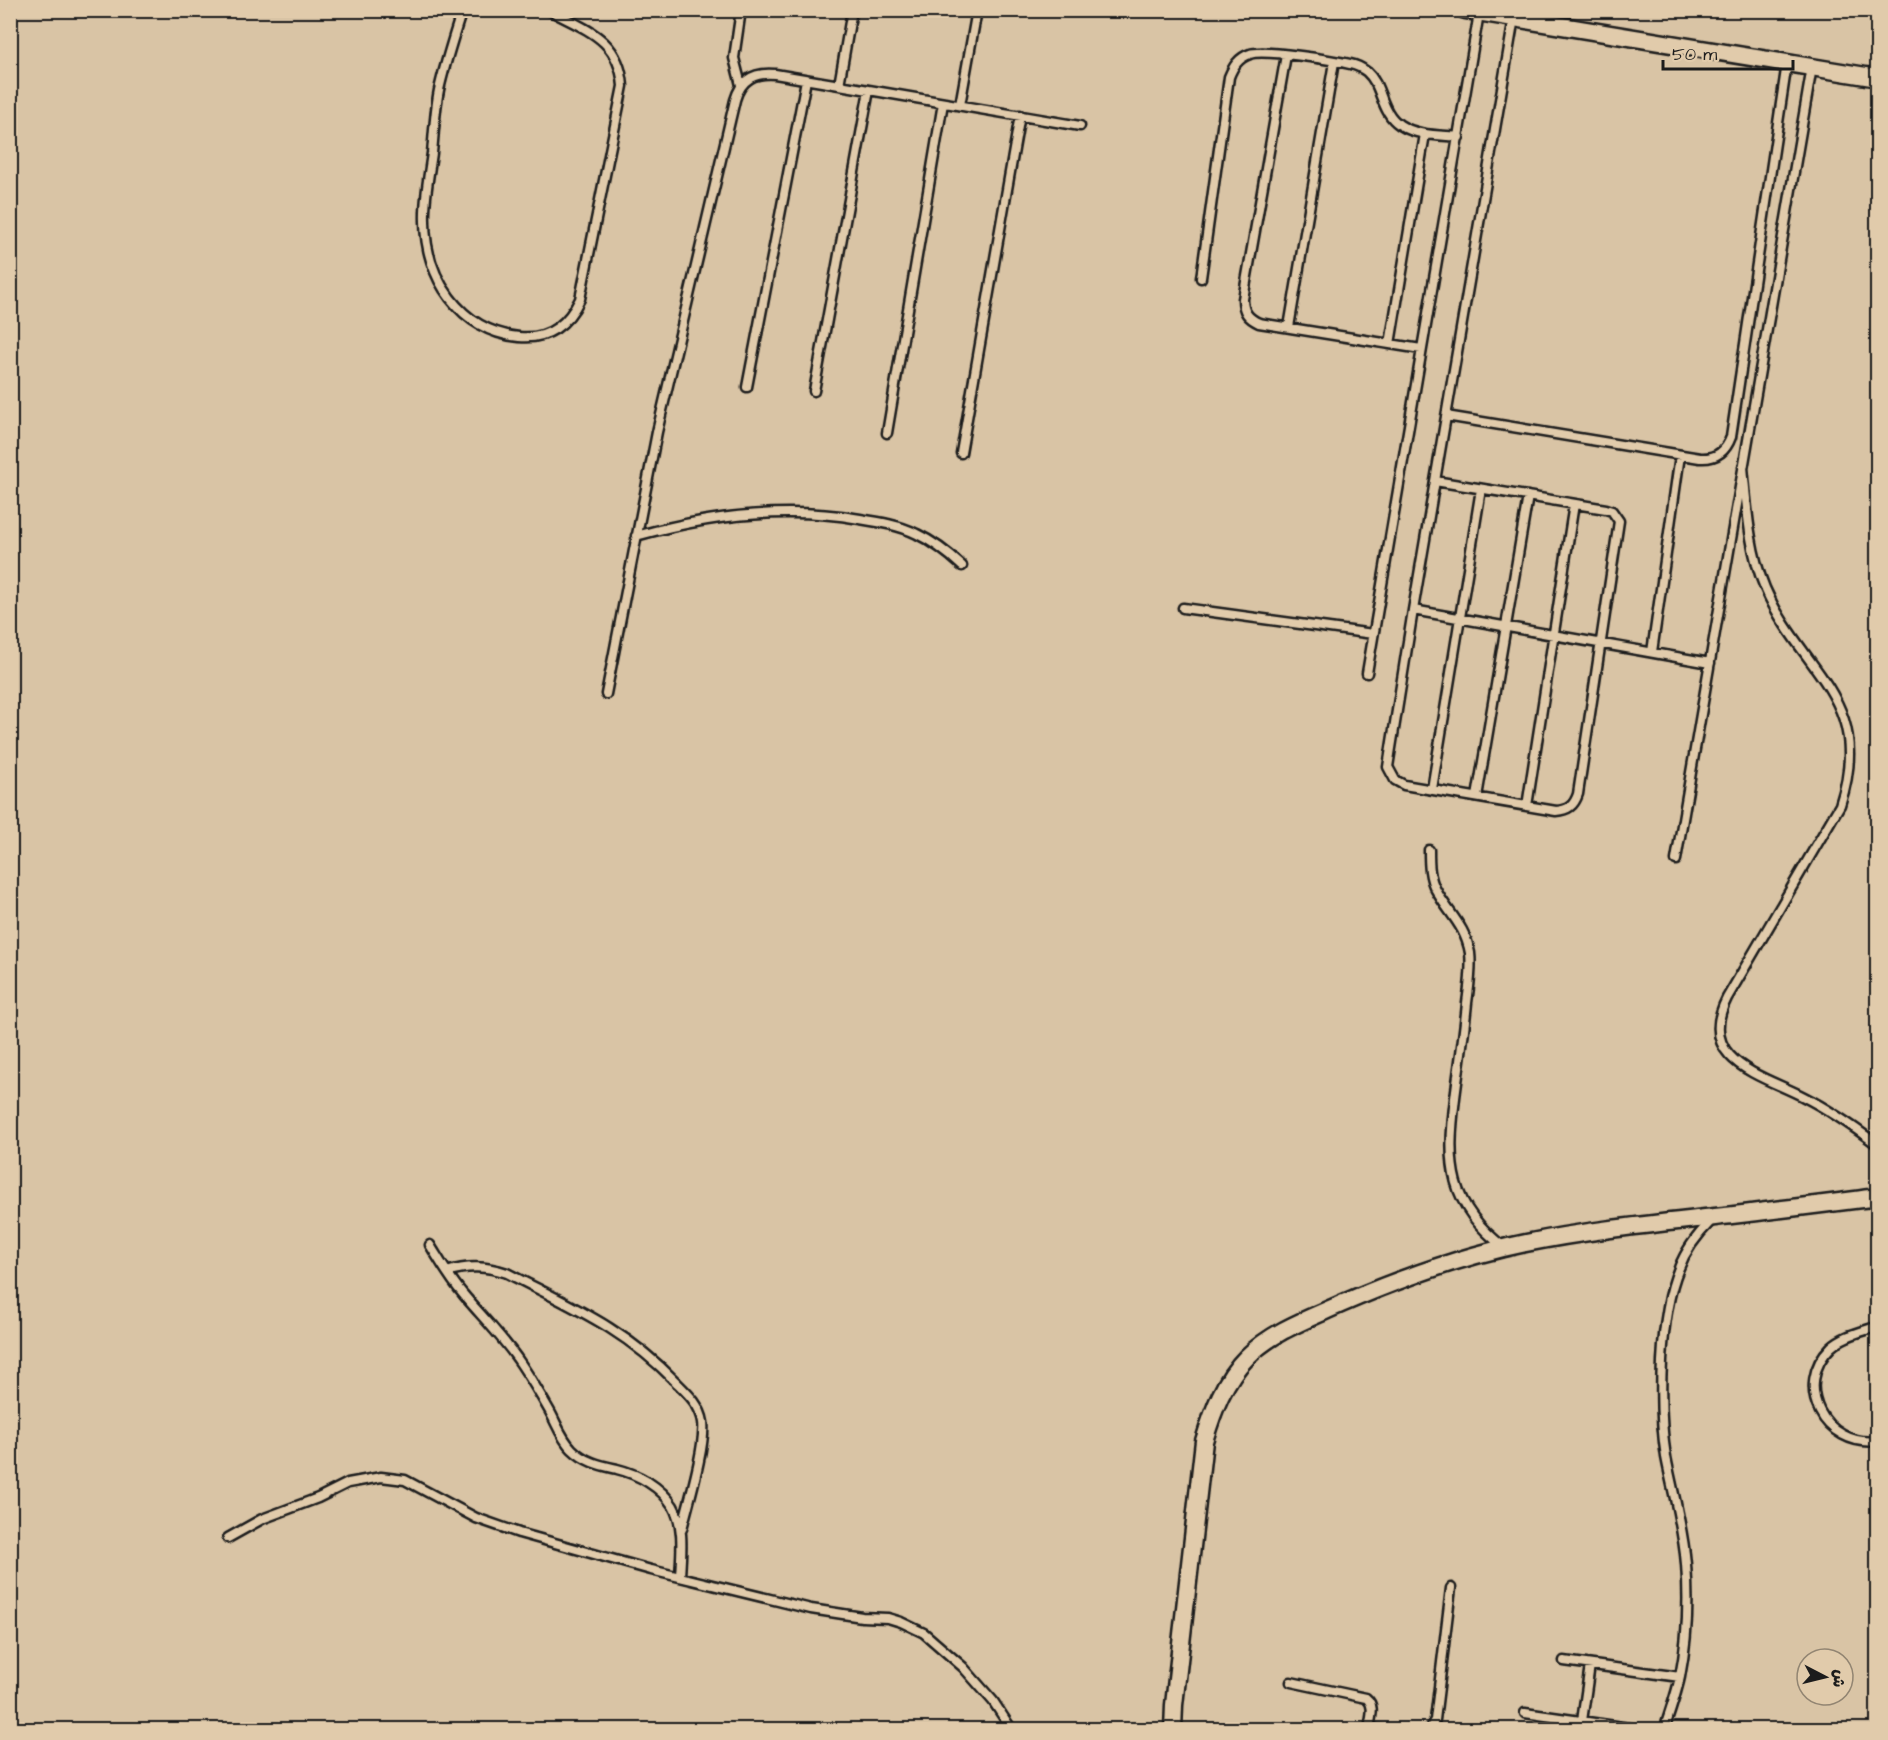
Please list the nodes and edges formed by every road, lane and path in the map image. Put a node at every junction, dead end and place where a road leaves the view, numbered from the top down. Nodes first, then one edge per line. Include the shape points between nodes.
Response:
1 (462, 10) edge
2 (549, 10) edge
3 (741, 10) edge
4 (852, 10) edge
5 (977, 10) edge
6 (1472, 12) edge
7 (1514, 18) junction
8 (1286, 55) junction
9 (1334, 62) junction
10 (1786, 63) junction
11 (1812, 67) junction
12 (1878, 78) edge
13 (806, 80) junction
14 (839, 85) junction
15 (741, 86) junction
16 (869, 90) junction
17 (943, 103) junction
18 (960, 105) junction
19 (1020, 116) junction
20 (1080, 126) dead end
21 (1425, 134) junction
22 (1459, 137) junction
23 (1201, 278) dead end
24 (1289, 327) junction
25 (1390, 344) junction
26 (1421, 349) junction
27 (747, 387) dead end
28 (814, 391) dead end
29 (1446, 416) junction
30 (887, 433) dead end
31 (961, 453) dead end
32 (1680, 454) junction
33 (1743, 467) junction
34 (1435, 481) junction
35 (1481, 489) junction
36 (1527, 496) junction
37 (1574, 504) junction
38 (636, 536) junction
39 (962, 566) dead end
40 (1183, 608) dead end
41 (1413, 610) junction
42 (1460, 619) junction
43 (1506, 627) junction
44 (1373, 634) junction
45 (1553, 635) junction
46 (1602, 644) junction
47 (1652, 652) junction
48 (1710, 663) junction
49 (1367, 673) dead end
50 (606, 694) dead end
51 (1432, 789) junction
52 (1477, 797) junction
53 (1527, 806) junction
54 (1429, 850) dead end
55 (1676, 860) dead end
56 (1878, 1145) edge
57 (1878, 1197) edge
58 (1715, 1217) junction
59 (429, 1245) dead end
60 (1505, 1248) junction
61 (447, 1272) junction
62 (1878, 1326) edge
63 (1878, 1441) edge
64 (681, 1534) junction
65 (228, 1538) dead end
66 (680, 1577) junction
67 (1451, 1588) dead end
68 (1564, 1661) dead end
69 (1590, 1665) junction
70 (1680, 1677) junction
71 (1291, 1682) dead end
72 (1525, 1713) dead end
73 (1582, 1721) junction
74 (1369, 1729) edge
75 (1012, 1730) edge
76 (1173, 1730) edge
77 (1384, 1730) edge
78 (1429, 1730) edge
79 (1643, 1730) edge
80 (1664, 1730) edge

1 - 2 lane via 439,91 424,220 429,256 447,294 462,312 495,332 518,337 548,334 558,328 568,320 580,299 623,86 619,62 608,44
3 - 15 lane via 734,58
4 - 14 lane
5 - 18 lane
6 - 7 street
6 - 22 lane
7 - 10 street
7 - 29 lane
8 - 9 lane
8 - 23 lane via 1252,53 1237,62 1229,77
8 - 24 lane via 1243,299 1246,314 1252,320
9 - 21 lane via 1366,71 1377,85 1390,116 1400,125
9 - 24 lane
10 - 11 street
10 - 32 lane via 1731,437 1725,449 1714,457
11 - 12 street
11 - 33 lane
13 - 14 lane
13 - 15 lane via 760,74
13 - 27 lane
14 - 16 lane
15 - 38 lane via 657,432
16 - 17 lane
16 - 28 lane
17 - 18 lane
17 - 30 lane
18 - 19 lane
19 - 20 lane
19 - 31 lane
21 - 22 lane
21 - 25 lane
22 - 26 lane
24 - 25 lane
25 - 26 lane
26 - 44 lane
29 - 32 lane
29 - 34 lane
32 - 47 lane
33 - 48 lane
33 - 56 lane via 1751,542 1765,588 1788,629 1834,694 1845,723 1849,762 1845,788 1832,821 1722,1007 1720,1037 1739,1066 1806,1098
34 - 35 lane
34 - 41 lane
35 - 36 lane
35 - 42 lane
36 - 37 lane
36 - 43 lane
37 - 45 lane
37 - 46 lane via 1606,508 1619,521
38 - 39 lane via 705,519 763,513 845,516 898,527 933,542
38 - 50 lane
40 - 44 lane
41 - 42 lane
41 - 51 lane via 1388,767 1399,783
42 - 43 lane
42 - 51 lane
43 - 45 lane
43 - 52 lane
44 - 49 lane
45 - 46 lane
45 - 53 lane
46 - 47 lane
46 - 53 lane via 1576,801 1564,810
47 - 48 lane
48 - 55 lane
51 - 52 lane
52 - 53 lane
54 - 60 lane via 1435,888 1460,925 1470,955 1451,1133 1454,1178 1479,1225
57 - 58 street
58 - 60 street via 1570,1234
58 - 70 lane via 1694,1240 1674,1282 1662,1373 1662,1426 1686,1565
59 - 61 lane
60 - 76 street via 1380,1286 1283,1330 1257,1347 1236,1368 1219,1398 1204,1441
61 - 64 lane via 520,1362 571,1448 592,1463 630,1473 653,1486 672,1505
61 - 64 lane via 468,1267 507,1273 596,1318 635,1344 689,1395 700,1411 703,1431
62 - 63 lane via 1833,1346 1819,1364 1814,1387 1819,1410 1831,1427 1848,1438
64 - 66 lane
65 - 66 lane via 262,1519 348,1483 393,1478 405,1480 497,1526
66 - 75 lane via 811,1609 888,1618 913,1627 980,1684
67 - 78 lane via 1435,1720
68 - 69 lane
69 - 70 lane
69 - 73 lane
70 - 80 lane
71 - 74 lane via 1370,1700
72 - 73 lane
73 - 79 lane
74 - 77 lane

